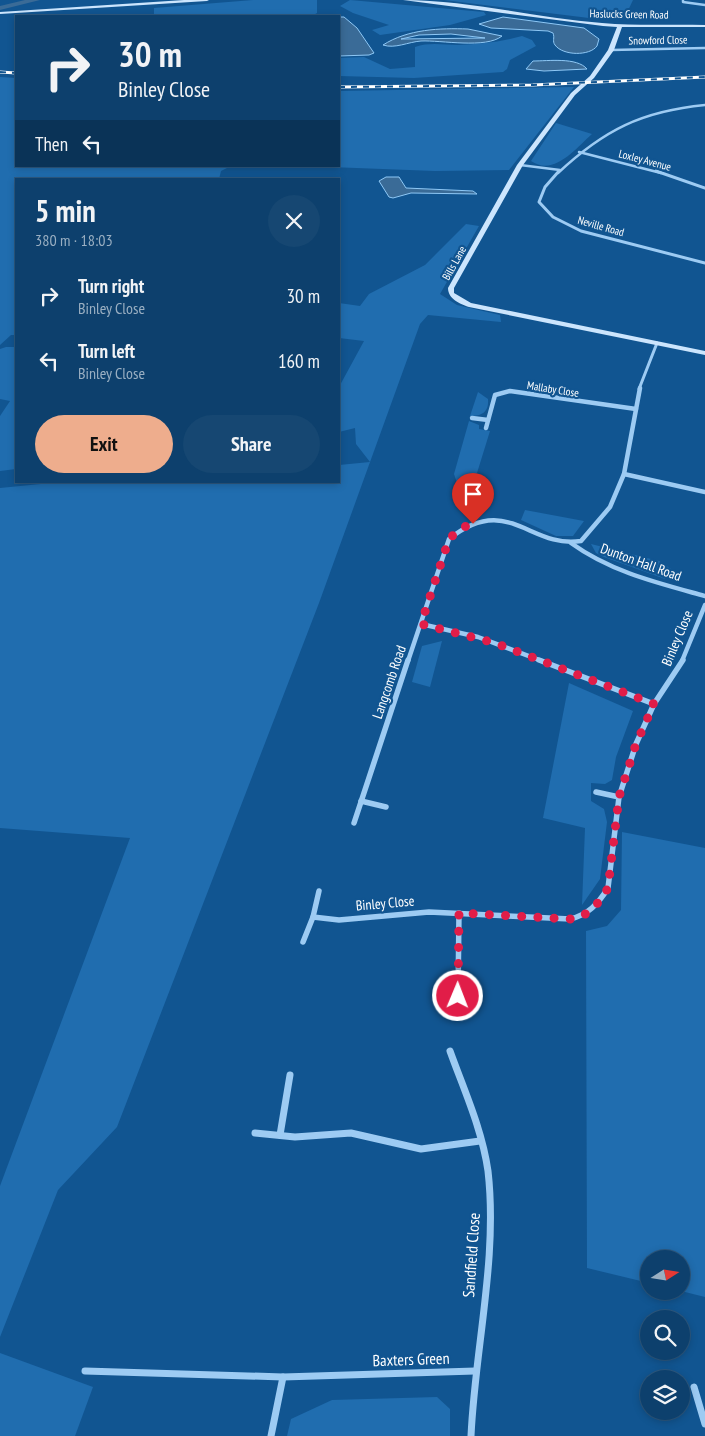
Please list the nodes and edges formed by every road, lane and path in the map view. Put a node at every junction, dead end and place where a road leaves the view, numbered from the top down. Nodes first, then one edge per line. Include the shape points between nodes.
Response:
1 (208, 0) edge
2 (405, 0) edge
3 (683, 0) edge
4 (705, 5) edge
5 (0, 13) edge
6 (620, 25) junction
7 (705, 26) edge
8 (705, 48) edge
9 (611, 50) junction
10 (705, 105) edge
11 (579, 152) junction
12 (520, 164) junction
13 (560, 170) junction
14 (705, 188) edge
15 (705, 263) edge
16 (657, 343) junction
17 (705, 353) edge
18 (636, 409) junction
19 (472, 418) dead end
20 (488, 420) junction
21 (486, 428) dead end
22 (624, 474) junction
23 (705, 492) edge
24 (571, 544) junction
25 (705, 596) edge
26 (705, 605) edge
27 (421, 624) junction
28 (654, 704) junction
29 (596, 792) dead end
30 (619, 797) junction
31 (361, 801) junction
32 (386, 806) dead end
33 (354, 823) dead end
34 (319, 891) dead end
35 (459, 913) junction
36 (313, 917) junction
37 (303, 942) dead end
38 (458, 996) dead end
39 (450, 1051) dead end
40 (290, 1075) dead end
41 (255, 1133) dead end
42 (280, 1135) junction
43 (480, 1141) junction
44 (85, 1371) dead end
45 (475, 1371) junction
46 (283, 1377) junction
47 (694, 1387) dead end
48 (705, 1424) edge
49 (271, 1436) edge
50 (470, 1436) edge

1 - 5 street
2 - 6 street, Haslucks Green Road
3 - 4 street
6 - 7 street, Haslucks Green Road
6 - 9 street, Bills Lane
8 - 9 street, Snowford Close
9 - 12 street, Bills Lane
10 - 11 street, Neville Road via 666,109 623,123
11 - 13 street, Neville Road
11 - 14 street, Loxley Avenue via 659,172
12 - 13 street
12 - 16 street, Bills Lane via 452,288 452,296 469,305
13 - 15 street, Neville Road via 541,191 539,202 559,221 580,231
16 - 17 street, Bills Lane
16 - 18 street via 639,390
18 - 20 street, Mallaby Close via 510,391 495,395
18 - 22 street
19 - 20 street
20 - 21 street, Mallaby Close
22 - 23 street
22 - 24 street via 610,507 582,541
24 - 25 street, Dunton Hall Road via 602,562
24 - 27 street, Langcomb Road via 562,544 507,522 489,521 461,528 449,539
26 - 28 street, Binley Close via 680,667
27 - 28 street via 495,643
27 - 31 street, Langcomb Road
28 - 30 street, Binley Close via 636,744
29 - 30 street
30 - 35 street, Binley Close via 608,888 600,901 583,916 570,919
31 - 32 street
31 - 33 street, Langcomb Road
34 - 36 street
35 - 36 street, Binley Close via 429,912 339,920
35 - 38 street
36 - 37 street
39 - 43 street, Sandfield Close
40 - 42 street
41 - 42 street
42 - 43 street via 351,1133 421,1149
43 - 45 street, Sandfield Close via 489,1185 488,1234
44 - 46 street, Baxters Green
45 - 46 street, Baxters Green
45 - 50 street
46 - 49 street
47 - 48 street

